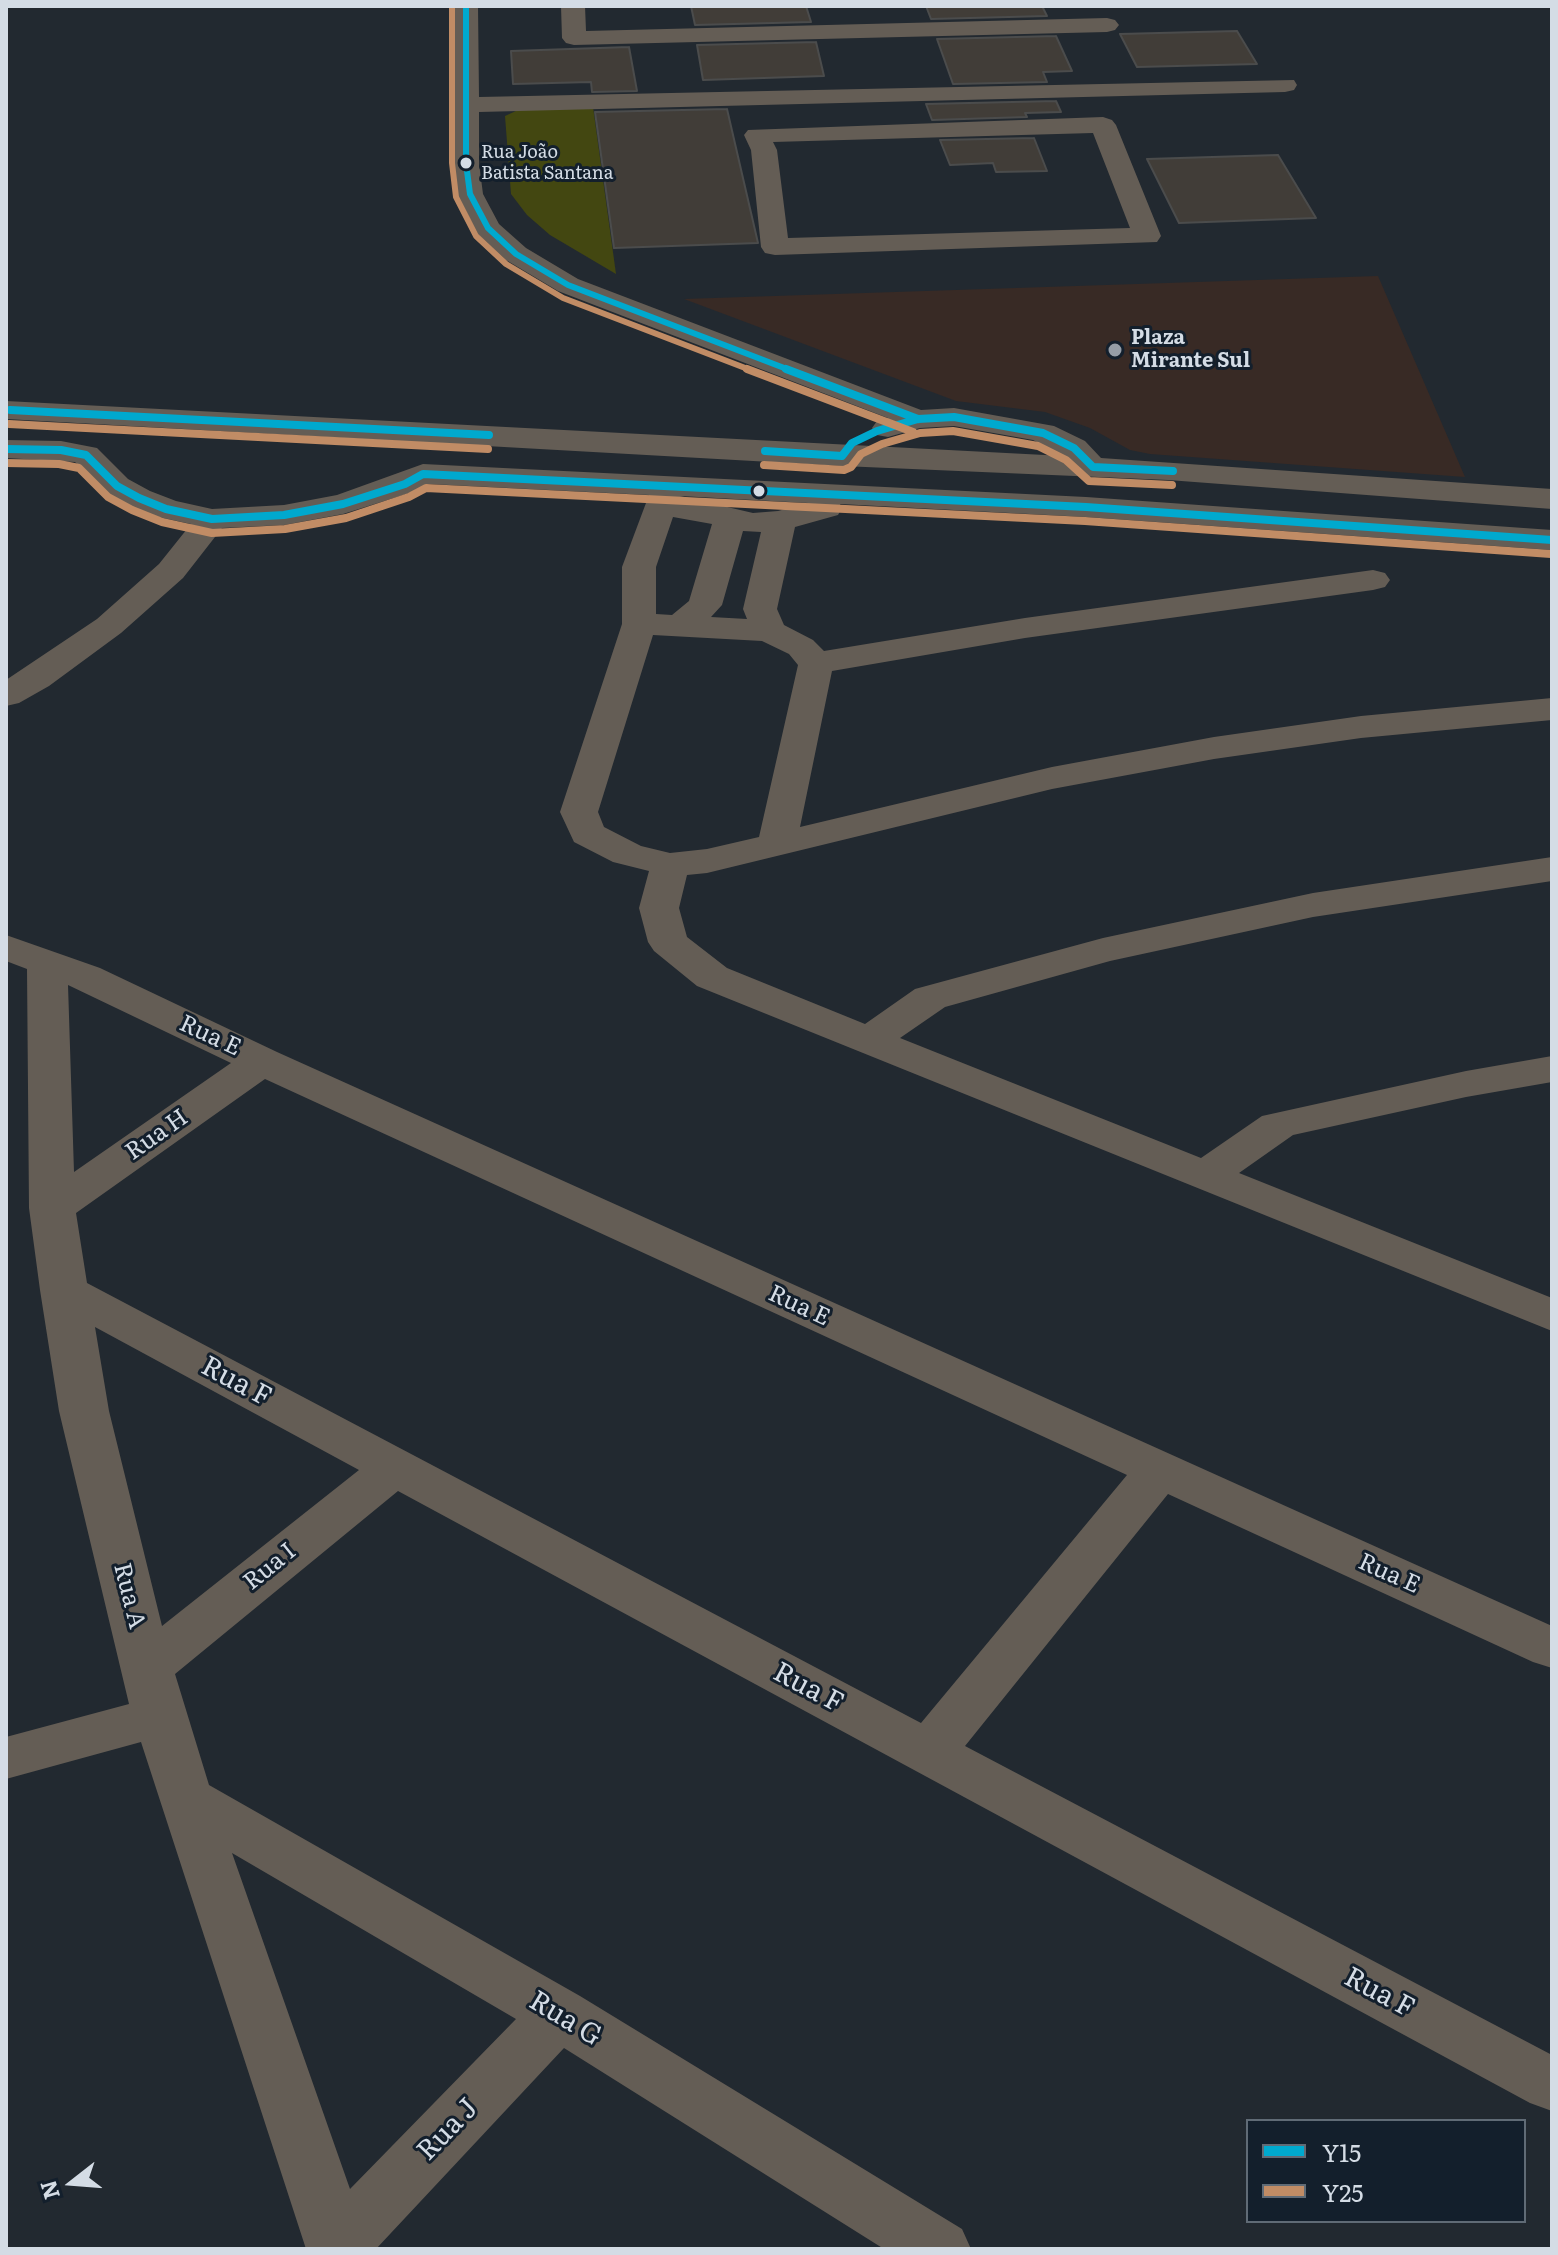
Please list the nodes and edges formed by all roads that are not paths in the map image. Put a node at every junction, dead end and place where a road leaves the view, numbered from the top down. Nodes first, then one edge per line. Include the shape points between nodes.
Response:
1 (466, 6) edge
2 (573, 6) edge
3 (607, 6) edge
4 (1102, 16) edge
5 (613, 37) junction
6 (1126, 63) dead end
7 (1285, 85) dead end
8 (883, 94) junction
9 (466, 105) junction
10 (888, 132) junction
11 (6, 410) edge
12 (918, 419) junction
13 (440, 432) junction
14 (622, 443) junction
15 (6, 449) edge
16 (842, 456) junction
17 (1093, 467) junction
18 (423, 474) junction
19 (607, 483) junction
20 (663, 495) junction
21 (853, 496) junction
22 (1552, 499) edge
23 (1086, 507) junction
24 (212, 519) junction
25 (730, 520) junction
26 (780, 521) junction
27 (1552, 540) edge
28 (1373, 580) dead end
29 (639, 624) junction
30 (680, 626) junction
31 (769, 631) junction
32 (816, 663) junction
33 (6, 695) edge
34 (1552, 709) edge
35 (777, 844) junction
36 (670, 865) junction
37 (1552, 869) edge
38 (27, 954) edge
39 (869, 1040) junction
40 (262, 1061) junction
41 (1552, 1069) edge
42 (1205, 1176) junction
43 (52, 1208) junction
44 (63, 1290) junction
45 (1552, 1316) edge
46 (395, 1467) junction
47 (1159, 1470) junction
48 (1552, 1648) edge
49 (153, 1692) junction
50 (929, 1752) junction
51 (6, 1758) edge
52 (185, 1798) junction
53 (559, 2014) junction
54 (1552, 2085) edge
55 (338, 2248) edge
56 (939, 2249) edge

1 - 9 street
2 - 5 street via 574,38
3 - 5 street
4 - 5 street
4 - 6 street
7 - 8 street
8 - 9 street
8 - 10 street
9 - 12 street via 470,194 488,228 516,254 568,285
10 - 10 street via 757,135 764,150 775,247 1147,236 1103,125
11 - 13 street
12 - 16 street via 852,443
12 - 17 street via 954,417 1043,433 1074,448
13 - 14 street
13 - 18 street via 448,447
14 - 16 street
14 - 19 street via 591,459 591,467
15 - 24 street via 86,455 117,486 139,498
16 - 17 street
17 - 22 street
17 - 23 street via 1096,489
18 - 19 street
18 - 24 street via 343,504 284,515
19 - 20 street
20 - 21 street
20 - 25 street
20 - 29 street via 639,567
21 - 23 street
21 - 26 street
23 - 27 street
24 - 33 street via 171,571 109,626
25 - 26 street
25 - 30 street via 705,605
26 - 31 street via 760,609
28 - 32 street
29 - 30 street
29 - 36 street via 579,812 588,834 627,854
30 - 31 street
31 - 32 street via 801,647
32 - 35 street
34 - 35 street via 1361,727 1214,748 1052,778
35 - 36 street
36 - 39 street via 659,908 668,942 712,977
37 - 39 street via 1313,905 1103,950 930,998
38 - 40 street, Rua E
38 - 43 street, Rua A
39 - 42 street
40 - 43 street, Rua H
40 - 47 street, Rua E
41 - 42 street via 1278,1125
42 - 45 street
43 - 44 street, Rua A
44 - 46 street, Rua F
44 - 49 street, Rua A via 84,1411
46 - 49 street, Rua I
46 - 50 street, Rua F
47 - 48 street, Rua E
47 - 50 street
49 - 51 street
49 - 52 street, Rua A
50 - 54 street, Rua F
52 - 53 street, Rua G
52 - 55 street, Rua A
53 - 55 street, Rua J
53 - 56 street, Rua G

